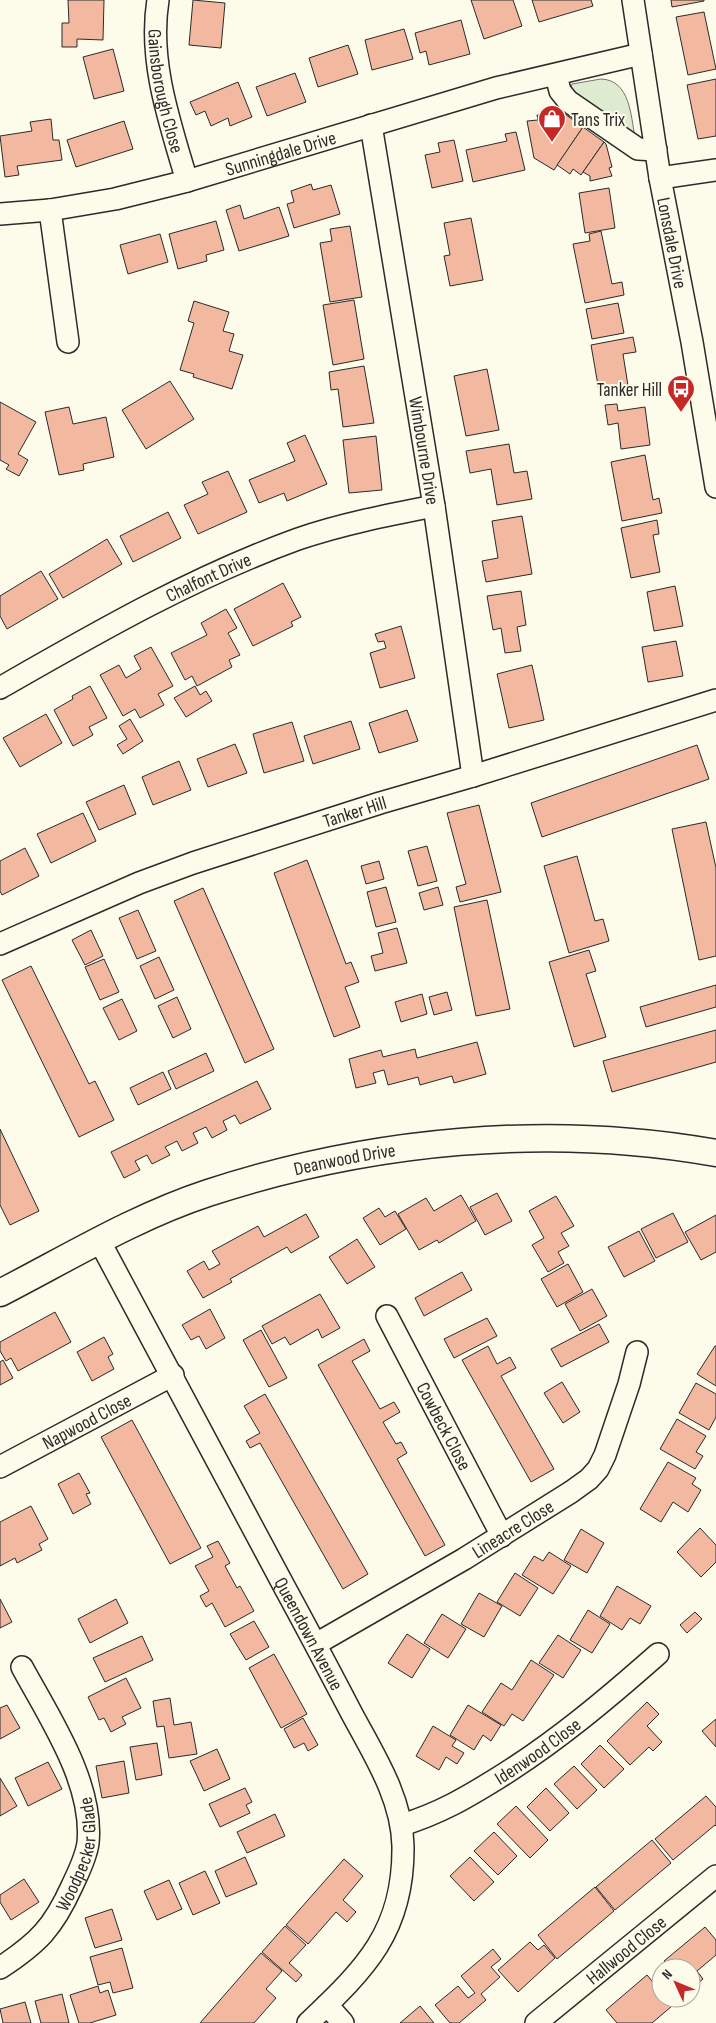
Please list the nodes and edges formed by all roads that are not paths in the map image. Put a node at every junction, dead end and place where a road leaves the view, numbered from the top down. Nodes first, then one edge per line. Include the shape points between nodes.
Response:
1 (158, 0) edge
2 (633, 0) edge
3 (641, 54) junction
4 (556, 75) junction
5 (371, 126) junction
6 (656, 150) junction
7 (716, 170) edge
8 (660, 178) junction
9 (187, 180) junction
10 (50, 210) junction
11 (0, 214) edge
12 (68, 342) dead end
13 (716, 486) edge
14 (434, 506) junction
15 (0, 688) edge
16 (716, 700) edge
17 (474, 776) junction
18 (0, 944) edge
19 (716, 1153) edge
20 (100, 1242) junction
21 (0, 1293) edge
22 (387, 1316) dead end
23 (637, 1352) dead end
24 (173, 1375) junction
25 (0, 1467) edge
26 (502, 1536) junction
27 (316, 1644) junction
28 (658, 1654) dead end
29 (22, 1667) dead end
30 (402, 1825) junction
31 (716, 1876) edge
32 (0, 1968) edge
33 (326, 2005) junction
34 (308, 2023) edge
35 (343, 2023) edge
36 (536, 2023) edge

1 - 9 street, Gainsborough Close via 156,49 168,112
2 - 3 street, Lonsdale Drive
3 - 4 street, Sunningdale Drive
3 - 6 street, Lonsdale Drive
4 - 5 street, Sunningdale Drive via 496,88
4 - 6 street via 560,91 568,101 638,149
5 - 9 street, Sunningdale Drive
5 - 14 street, Wimbourne Drive
6 - 8 street, Lonsdale Drive
7 - 8 street
8 - 13 street, Lonsdale Drive
9 - 10 street, Sunningdale Drive via 106,201
10 - 11 street, Sunningdale Drive
10 - 12 street
14 - 15 street, Chalfont Drive via 362,521 300,539 222,570 121,620
14 - 17 street, Wimbourne Drive
16 - 17 street, Tanker Hill
17 - 18 street, Tanker Hill via 193,863
19 - 20 street, Deanwood Drive via 643,1143 546,1139 397,1148 302,1167 208,1194
20 - 21 street, Deanwood Drive
20 - 24 street, Queendown Avenue
22 - 26 street, Cowbeck Close
23 - 26 street, Lineacre Close via 618,1420 598,1469 571,1492
24 - 25 street, Napwood Close
24 - 27 street, Queendown Avenue
26 - 27 street, Lineacre Close
27 - 30 street, Queendown Avenue via 383,1773
28 - 30 street, Idenwood Close via 554,1741 458,1802
29 - 32 street, Woodpecker Glade via 79,1779 87,1818 88,1844 82,1864 55,1918 41,1938
30 - 33 street, Queendown Avenue via 400,1897 390,1925 369,1961
31 - 36 street, Hallwood Close
33 - 34 street, Queendown Avenue
33 - 35 street

